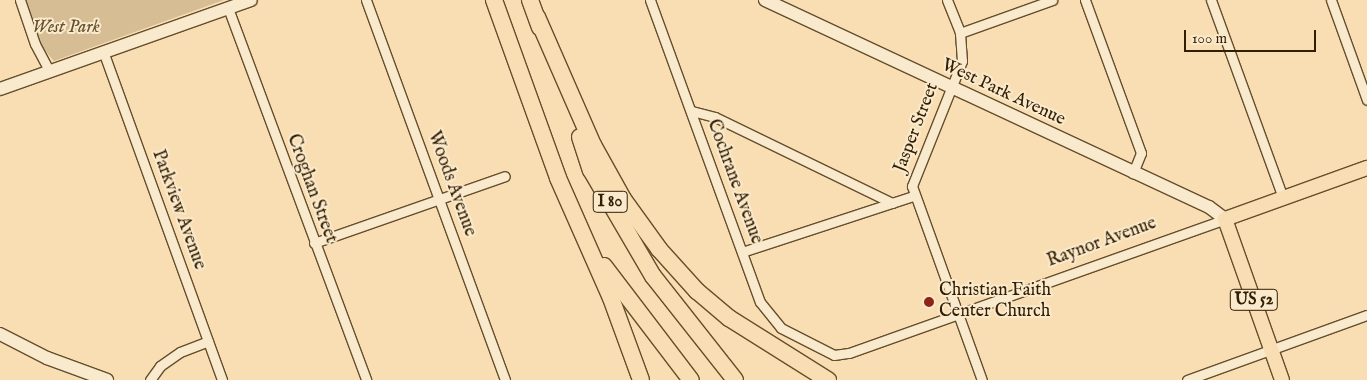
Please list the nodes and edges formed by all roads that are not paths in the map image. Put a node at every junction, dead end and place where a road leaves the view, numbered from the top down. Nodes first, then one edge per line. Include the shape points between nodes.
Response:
1 (20, 0) edge
2 (251, 0) edge
3 (366, 0) edge
4 (494, 0) edge
5 (530, 0) edge
6 (650, 0) edge
7 (765, 0) edge
8 (947, 0) edge
9 (1052, 0) edge
10 (1085, 0) edge
11 (1211, 0) edge
12 (1331, 0) edge
13 (228, 8) junction
14 (537, 17) junction
15 (960, 33) junction
16 (103, 52) junction
17 (49, 70) junction
18 (950, 87) junction
19 (0, 89) edge
20 (1367, 100) edge
21 (692, 111) junction
22 (1367, 168) edge
23 (1133, 173) junction
24 (506, 176) dead end
25 (913, 196) junction
26 (1283, 198) junction
27 (439, 199) junction
28 (892, 203) junction
29 (1225, 219) junction
30 (314, 243) junction
31 (588, 244) junction
32 (742, 252) junction
33 (958, 314) junction
34 (1367, 315) edge
35 (0, 334) edge
36 (208, 342) junction
37 (820, 350) joint
38 (1272, 350) junction
39 (107, 380) edge
40 (150, 380) edge
41 (222, 380) edge
42 (366, 380) edge
43 (505, 380) edge
44 (641, 380) edge
45 (691, 380) edge
46 (735, 380) edge
47 (828, 380) edge
48 (982, 380) edge
49 (1187, 380) edge
50 (1282, 380) edge

1 - 17 street via 35,44
2 - 13 street
3 - 27 street, Woods Avenue
4 - 31 highway, I 80 via 558,178
5 - 14 highway, I 80
6 - 21 street, Cochrane Avenue
7 - 18 street, West Park Avenue
8 - 15 street, Jasper Street
9 - 15 street
10 - 23 street via 1142,153
11 - 26 street
12 - 20 street
13 - 16 street
13 - 30 street, Croghan Street
14 - 46 highway, I 80 via 592,170 653,276
14 - 47 highway via 593,146 623,199 659,249 697,291 729,318
15 - 18 street, Jasper Street via 962,61
16 - 17 street
16 - 36 street, Parkview Avenue
17 - 19 street
18 - 23 street, West Park Avenue
18 - 25 street, Jasper Street via 912,186
21 - 28 street via 714,117
21 - 32 street, Cochrane Avenue
22 - 26 main road, Raynor Avenue
23 - 29 street, West Park Avenue via 1208,207
24 - 27 street
25 - 28 street
25 - 33 street, Jasper Street
26 - 29 main road, Raynor Avenue
27 - 30 street
27 - 43 street, Woods Avenue
28 - 32 street
29 - 33 street, Raynor Avenue
29 - 38 main road, US 52
30 - 42 street, Croghan Street
31 - 44 highway
31 - 45 highway, I 80
32 - 37 street, Cochrane Avenue via 768,315 781,328
33 - 37 street, Raynor Avenue via 848,353 834,356
33 - 48 street, Jasper Street
34 - 38 street
35 - 39 street via 47,358
36 - 40 street via 180,352 160,366
36 - 41 street, Parkview Avenue
38 - 49 street
38 - 50 main road, US 52

